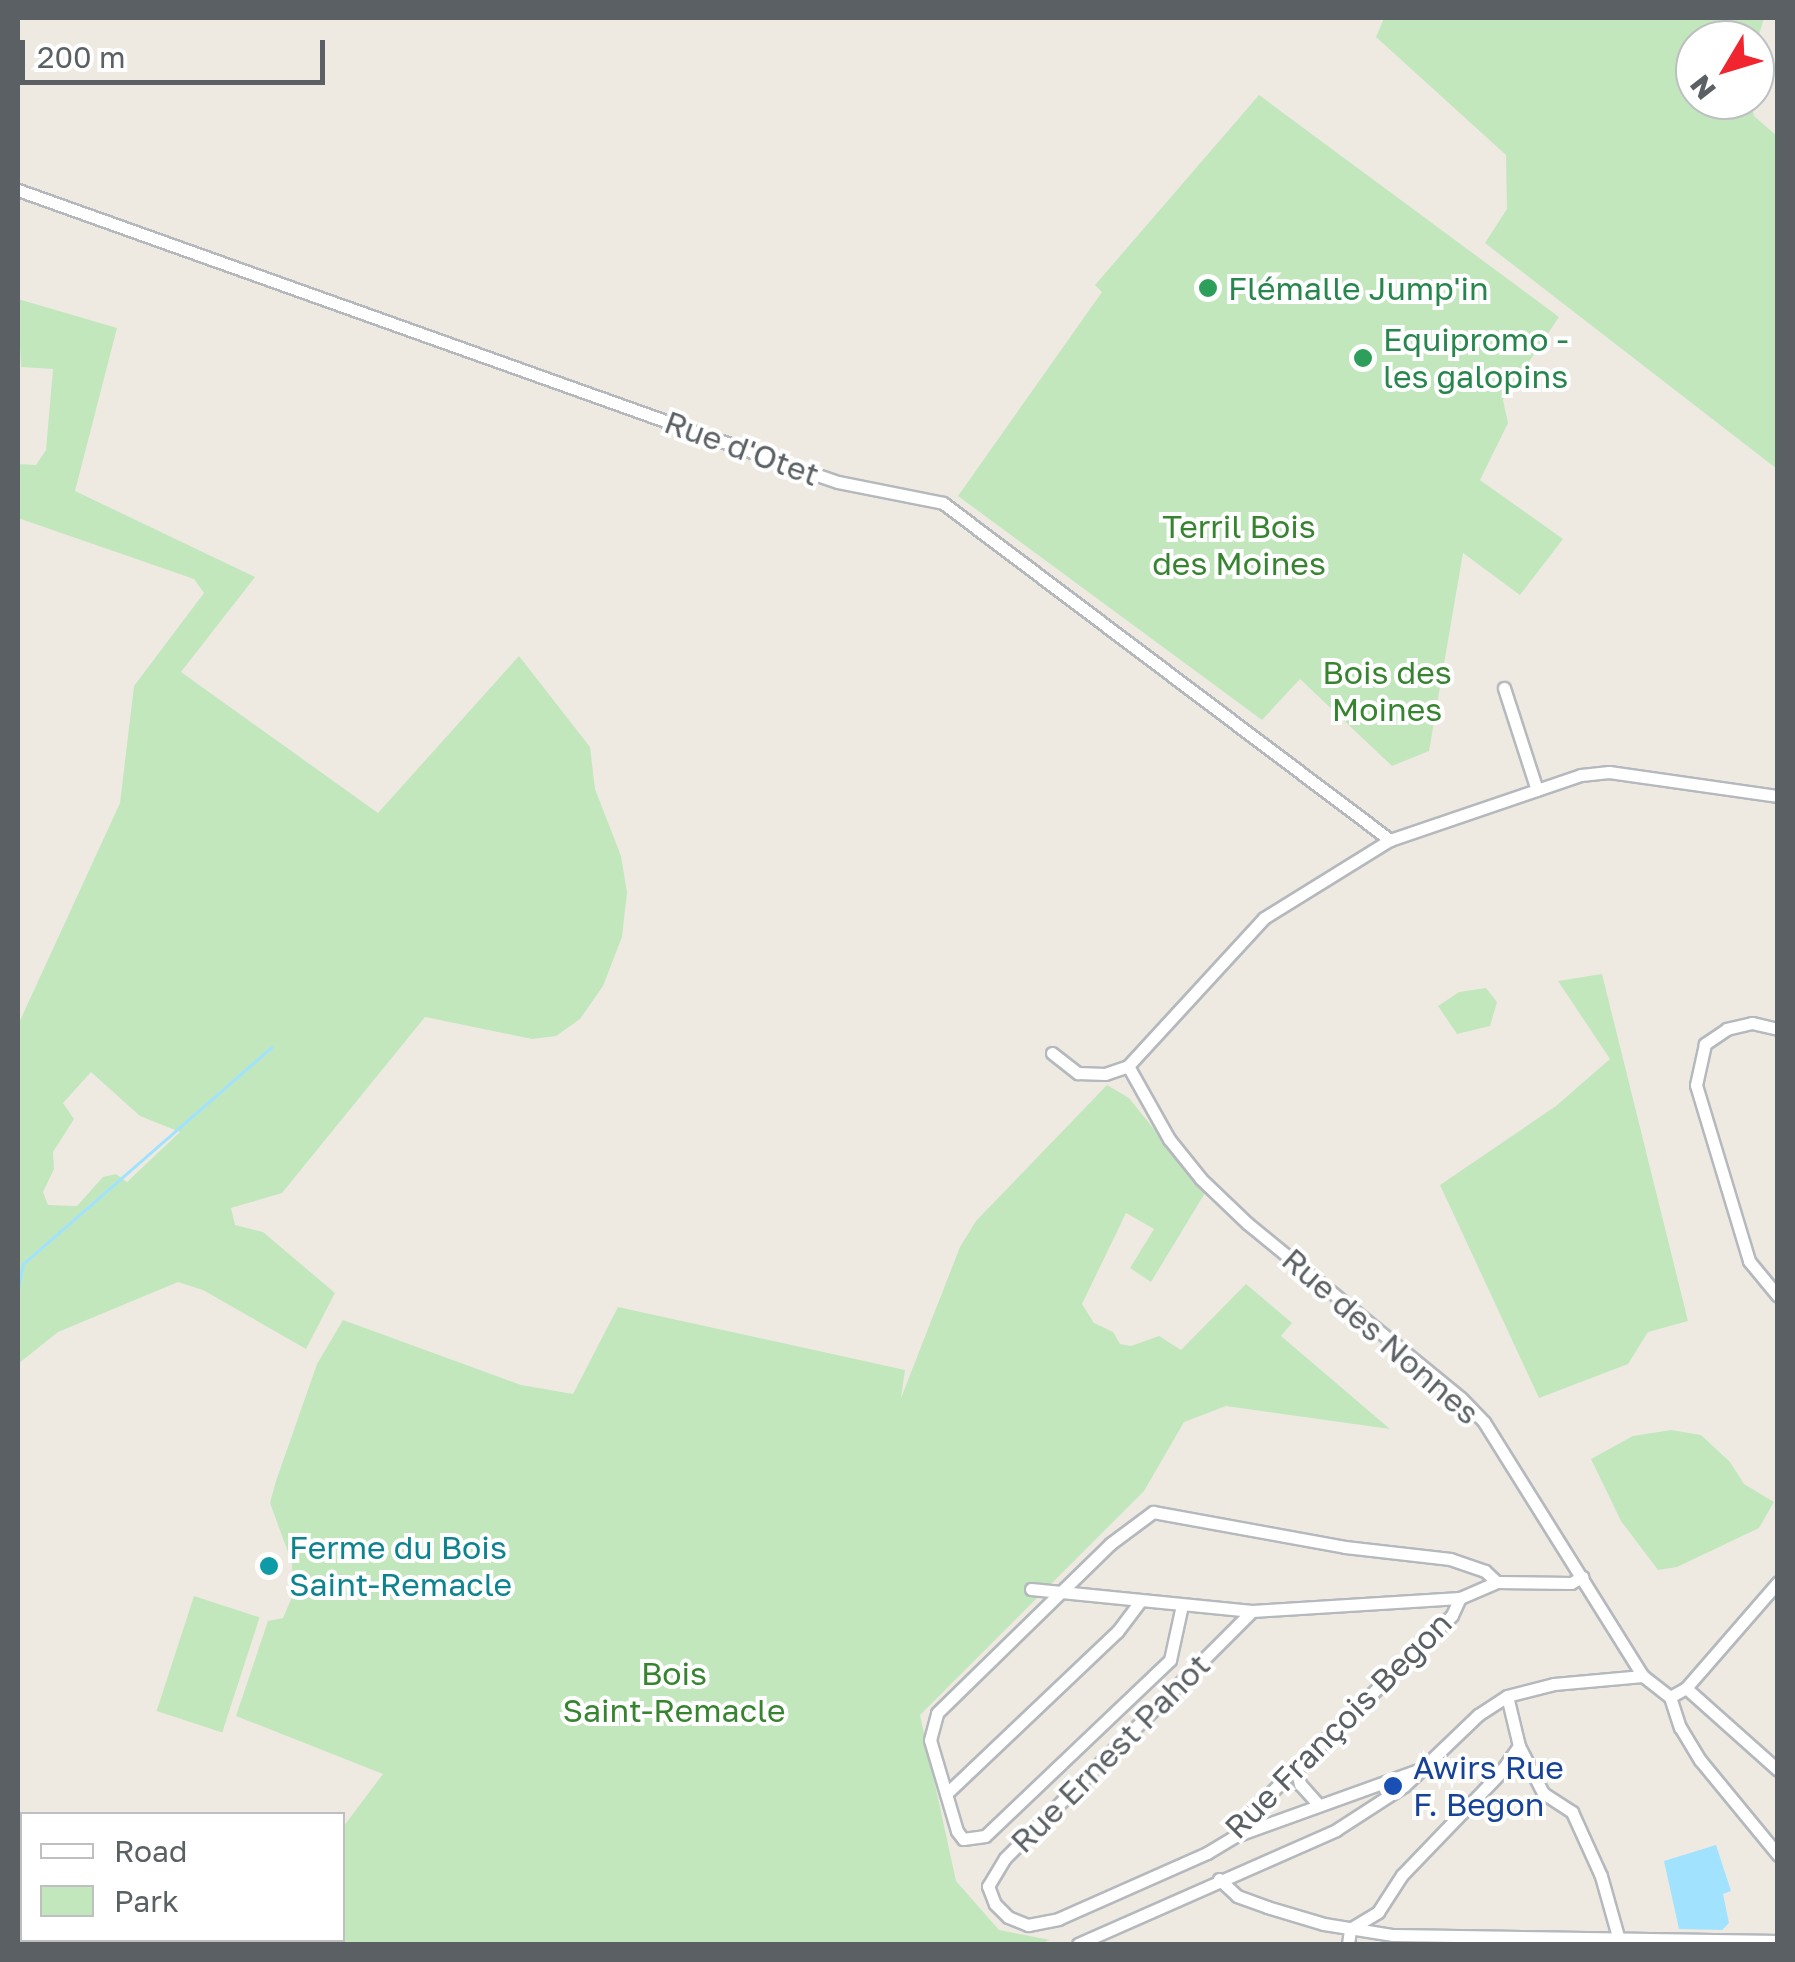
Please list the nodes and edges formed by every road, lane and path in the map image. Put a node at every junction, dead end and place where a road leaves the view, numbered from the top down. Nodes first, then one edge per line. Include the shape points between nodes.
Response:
1 (18, 190) edge
2 (1504, 688) dead end
3 (1537, 790) junction
4 (1778, 796) edge
5 (1390, 840) junction
6 (1778, 1029) edge
7 (1052, 1053) dead end
8 (1128, 1066) junction
9 (1778, 1296) edge
10 (1582, 1577) junction
11 (1496, 1582) junction
12 (1778, 1582) edge
13 (1030, 1589) dead end
14 (1061, 1594) junction
15 (1460, 1598) junction
16 (1139, 1602) junction
17 (1182, 1605) junction
18 (1252, 1612) junction
19 (1643, 1676) junction
20 (1686, 1688) junction
21 (1507, 1696) junction
22 (1670, 1697) junction
23 (1519, 1746) junction
24 (1426, 1768) junction
25 (1296, 1770) junction
26 (1778, 1770) edge
27 (1362, 1786) junction
28 (946, 1794) junction
29 (1316, 1804) junction
30 (1376, 1806) junction
31 (1235, 1836) junction
32 (1778, 1855) edge
33 (1219, 1879) junction
34 (995, 1904) joint
35 (1350, 1929) junction
36 (1619, 1940) junction
37 (1778, 1941) edge
38 (1078, 1944) edge
39 (1348, 1944) edge

1 - 5 street, Rue d'Otet via 825,478 943,504
2 - 3 street
3 - 4 street via 1609,772
3 - 5 street
5 - 8 street via 1264,918
6 - 9 street via 1752,1022 1705,1044 1696,1084 1749,1261
7 - 8 street via 1078,1073
8 - 10 street, Rue des Nonnes via 1201,1179 1484,1422
10 - 11 street
10 - 19 street, Rue des Nonnes
11 - 14 street via 1450,1559 1359,1550 1152,1512
11 - 15 street, Rue Ernest Pahot
12 - 20 street
13 - 14 street, Rue Ernest Pahot
14 - 16 street, Rue Ernest Pahot
14 - 28 street via 937,1713 930,1740
15 - 18 street, Rue Ernest Pahot
15 - 25 street, Rue François Begon via 1452,1614
16 - 17 street, Rue Ernest Pahot
16 - 28 street via 1118,1632
17 - 18 street, Rue Ernest Pahot
17 - 28 street via 1170,1660 985,1836 964,1838
18 - 34 street, Rue Ernest Pahot via 1005,1858 988,1886
19 - 21 street via 1554,1684
19 - 22 street
20 - 22 street
20 - 26 street
21 - 23 street
21 - 24 street via 1478,1715
22 - 32 street via 1700,1760
23 - 35 street via 1402,1875 1378,1912
23 - 36 street via 1543,1793 1572,1812 1601,1876
24 - 27 street
24 - 30 street
25 - 29 street
25 - 31 street, Rue François Begon
27 - 29 street
27 - 30 street
29 - 31 street
30 - 33 street
31 - 34 street, Rue François Begon via 1058,1919 1028,1925
33 - 35 street via 1237,1896
33 - 38 street
35 - 36 street
35 - 39 street
36 - 37 street

